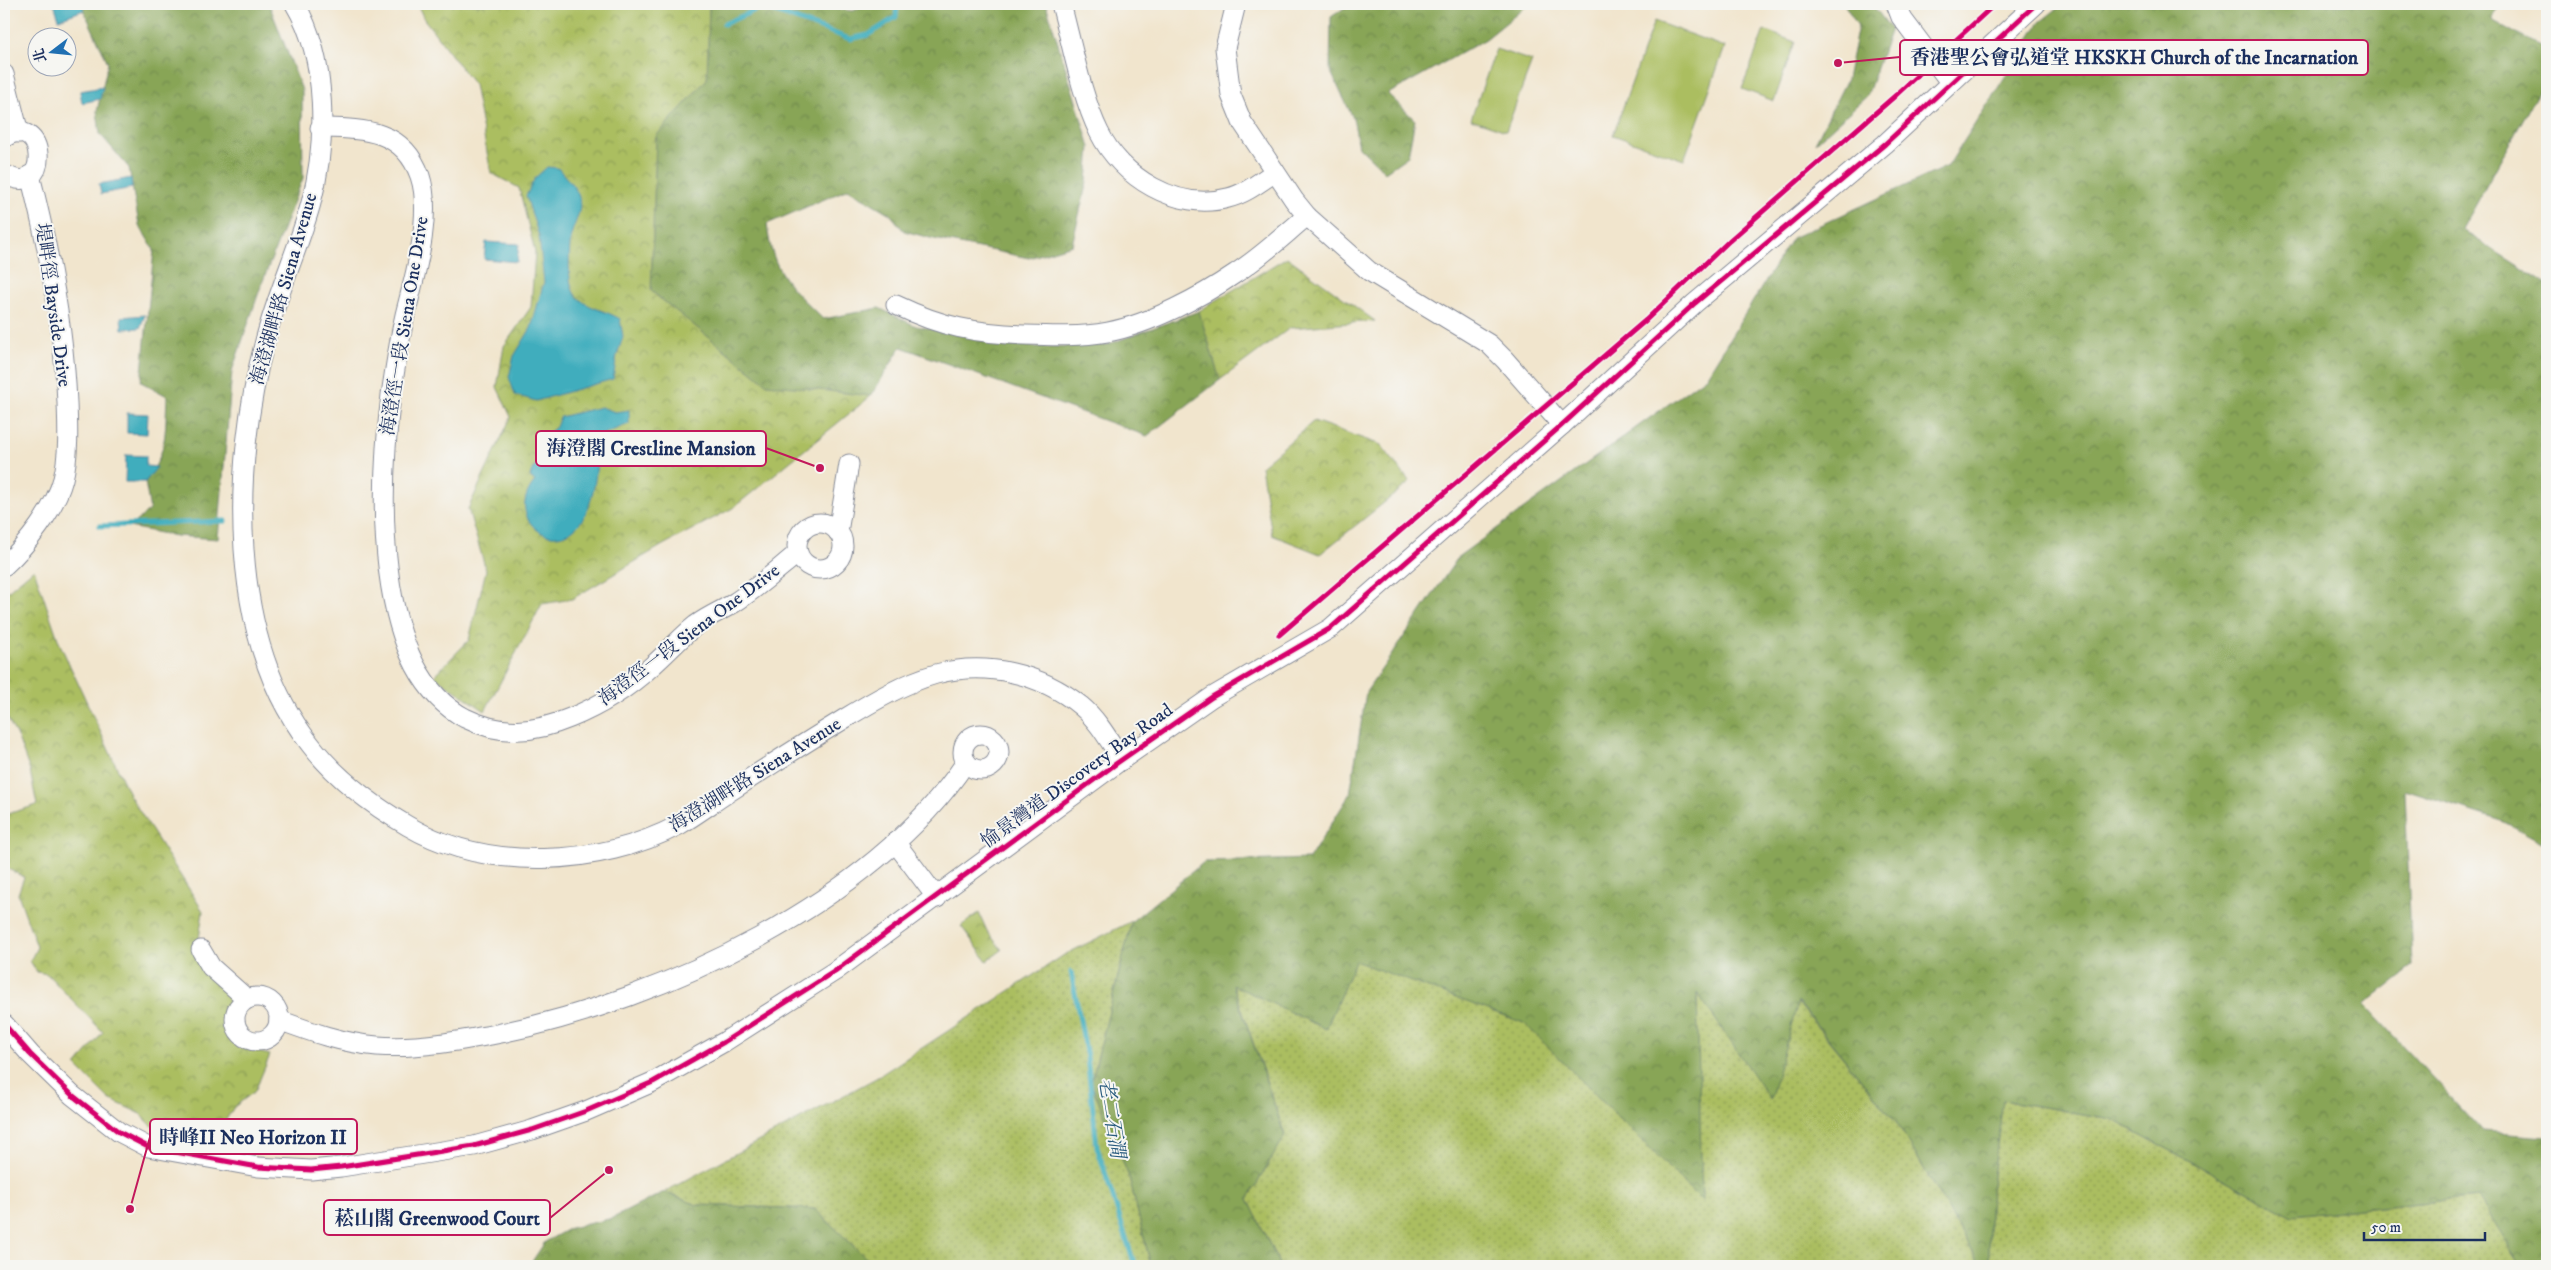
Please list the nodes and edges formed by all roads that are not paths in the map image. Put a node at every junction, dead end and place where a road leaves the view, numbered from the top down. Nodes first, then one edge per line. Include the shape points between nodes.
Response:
1 (295, 4) edge
2 (1060, 4) edge
3 (1236, 4) edge
4 (1896, 4) edge
5 (2036, 4) edge
6 (4, 74) edge
7 (1950, 82) junction
8 (320, 128) junction
9 (12, 136) edge
10 (1275, 172) junction
11 (4, 174) edge
12 (30, 175) junction
13 (1307, 216) junction
14 (896, 305) dead end
15 (1562, 425) junction
16 (849, 464) dead end
17 (838, 532) junction
18 (798, 553) junction
19 (4, 566) edge
20 (1122, 760) junction
21 (966, 762) dead end
22 (896, 842) junction
23 (937, 898) junction
24 (202, 950) dead end
25 (247, 999) junction
26 (279, 1020) junction
27 (4, 1024) edge

1 - 8 street, 海澄湖畔路 Siena Avenue via 314,52 321,91
2 - 10 street via 1094,119 1106,143 1132,172 1171,195 1209,201 1240,194
3 - 10 street via 1225,48 1231,96 1242,122
4 - 7 street
5 - 7 street, 愉景灣道 Discovery Bay Road
6 - 9 street
7 - 15 street, 愉景灣道 Discovery Bay Road via 1863,163 1695,303
8 - 18 street, 海澄徑一段 Siena One Drive via 364,129 387,137 410,158 422,187 421,240 391,394 384,509 386,545 398,617 408,652 422,680 437,698 469,720 498,730 521,732 568,719 632,683 695,626 733,604
8 - 20 street, 海澄湖畔路 Siena Avenue via 320,151 311,203 265,342 253,398 247,439 244,539 249,594 256,626 277,688 309,744 332,770 356,789 385,811 430,837 493,854 530,859 566,858 621,847 681,824 820,734 903,687 937,674 983,669 1013,672 1040,681 1081,706
9 - 12 street via 33,139 40,152 38,166
10 - 13 street
11 - 12 street via 19,178
12 - 19 street, 堤畔徑 Bayside Drive via 42,221 65,357 68,439 63,479 53,506
13 - 14 street via 1236,273 1161,314 1109,332 1074,336 987,333 958,329
13 - 15 street via 1377,276 1489,344
15 - 20 street, 愉景灣道 Discovery Bay Road via 1331,628 1239,680
16 - 17 street, 海澄徑一段 Siena One Drive
17 - 18 street, 海澄徑一段 Siena One Drive via 826,524 812,524 798,539
17 - 18 street, 海澄徑一段 Siena One Drive via 843,553 834,565 820,570 813,568 806,565
20 - 23 street, 愉景灣道 Discovery Bay Road
21 - 22 street via 941,796
22 - 23 street
22 - 26 street via 815,903 736,950 680,976 580,1013 476,1038 410,1046 376,1046 343,1041
23 - 27 street, 愉景灣道 Discovery Bay Road via 835,971 654,1082 532,1130 474,1146 372,1164 311,1170 258,1167 148,1147 119,1132 77,1099
24 - 25 street via 211,967
25 - 26 street via 262,997 269,1000
25 - 26 street via 240,1004 235,1017 238,1031 243,1036 256,1042 269,1038 278,1027

